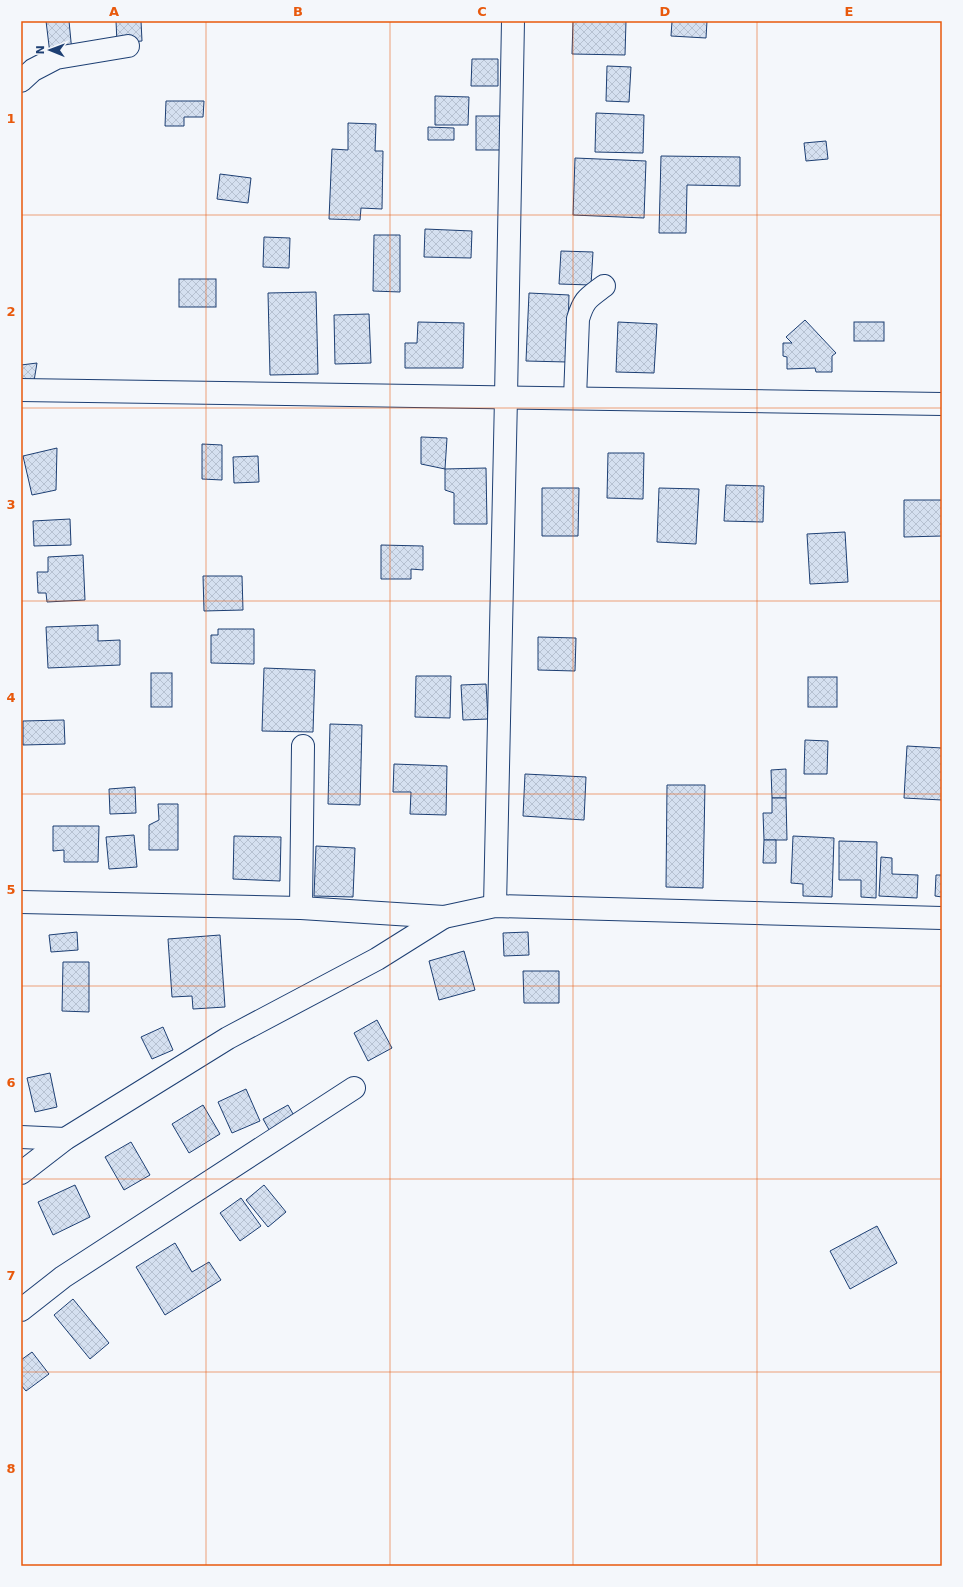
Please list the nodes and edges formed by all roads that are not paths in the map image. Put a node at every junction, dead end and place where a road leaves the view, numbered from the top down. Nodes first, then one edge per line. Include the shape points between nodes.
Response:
1 (513, 21) edge
2 (128, 46) dead end
3 (21, 81) edge
4 (604, 286) dead end
5 (21, 390) edge
6 (506, 397) junction
7 (575, 398) junction
8 (942, 404) edge
9 (303, 746) dead end
10 (21, 902) edge
11 (495, 906) junction
12 (300, 908) junction
13 (444, 917) junction
14 (942, 918) edge
15 (354, 1088) dead end
16 (21, 1136) edge
17 (65, 1138) junction
18 (21, 1173) edge
19 (21, 1310) edge

1 - 6 street
2 - 3 street via 56,58 33,70
4 - 7 street via 586,299 578,319
5 - 6 street
6 - 7 street
6 - 11 street
7 - 8 street
9 - 12 street
10 - 12 street
11 - 13 street
11 - 14 street
12 - 13 street
13 - 17 street via 377,959 228,1038
15 - 19 street via 63,1277
16 - 17 street
17 - 18 street

